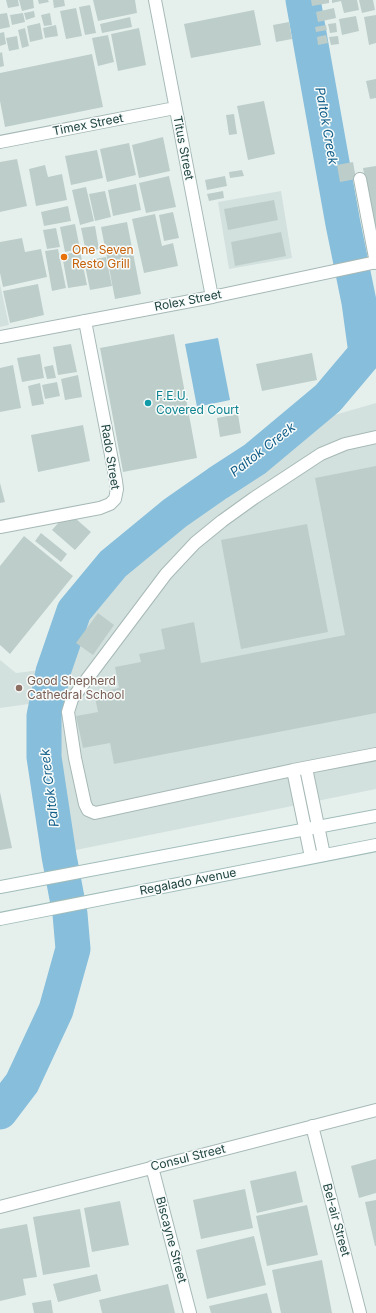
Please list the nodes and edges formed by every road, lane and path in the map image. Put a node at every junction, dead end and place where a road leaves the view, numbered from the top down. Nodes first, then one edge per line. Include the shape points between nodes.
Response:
1 (155, 0) edge
2 (175, 108) junction
3 (0, 142) edge
4 (360, 179) dead end
5 (373, 263) edge
6 (212, 297) junction
7 (85, 321) junction
8 (0, 337) edge
9 (376, 437) edge
10 (0, 527) edge
11 (376, 754) edge
12 (306, 768) junction
13 (293, 770) junction
14 (376, 816) edge
15 (318, 826) junction
16 (305, 829) junction
17 (376, 845) edge
18 (324, 854) junction
19 (310, 857) junction
20 (0, 887) edge
21 (0, 919) edge
22 (376, 1110) edge
23 (312, 1126) junction
24 (152, 1167) junction
25 (0, 1207) edge
26 (190, 1313) edge
27 (360, 1313) edge

1 - 2 street, Titus Street
2 - 3 street, Timex Street
2 - 6 street, Titus Street
4 - 5 street
5 - 6 street, Rolex Street
6 - 7 street, Rolex Street
7 - 8 street, Rolex Street
7 - 10 street, Rado Street via 116,481 116,499 100,508
9 - 13 street via 345,444 321,454 254,498 195,543 166,574 72,699 68,712 85,804 88,810 95,813
11 - 12 street
12 - 13 street
12 - 15 street
13 - 16 street
14 - 15 street
15 - 16 street
15 - 18 street
16 - 19 street
16 - 20 street
17 - 18 street, Regalado Avenue
18 - 19 street, Regalado Avenue
19 - 21 street, Regalado Avenue
22 - 23 street, Consul Street
23 - 24 street, Consul Street
23 - 27 street, Bel-air Street
24 - 25 street, Consul Street
24 - 26 street, Biscayne Street

